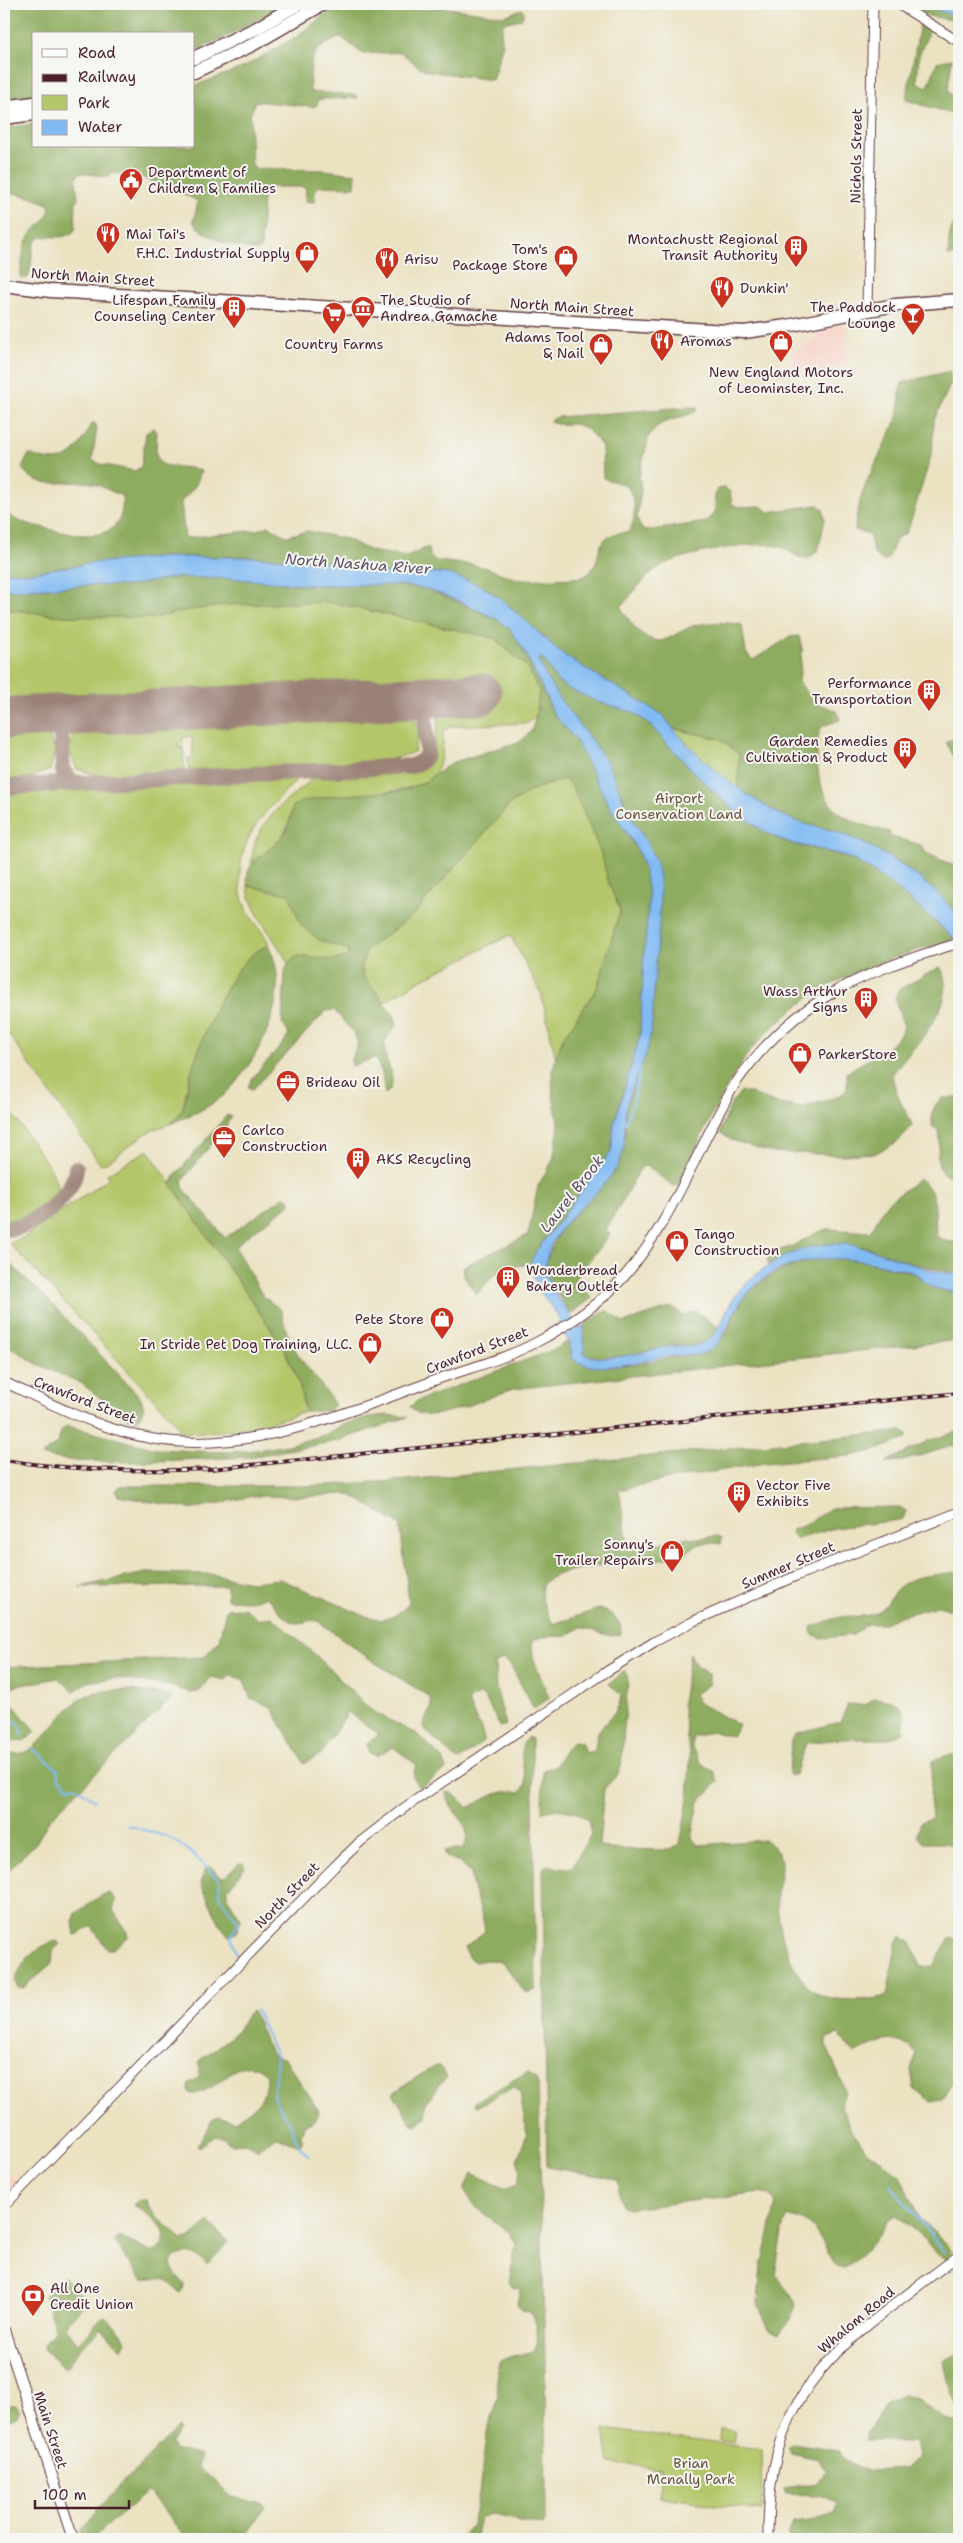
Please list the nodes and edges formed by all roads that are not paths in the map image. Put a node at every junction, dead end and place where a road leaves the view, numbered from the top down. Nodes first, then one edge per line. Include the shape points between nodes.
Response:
1 (298, 4) edge
2 (323, 4) edge
3 (874, 4) edge
4 (898, 4) edge
5 (959, 42) edge
6 (195, 58) edge
7 (195, 72) edge
8 (32, 103) edge
9 (4, 106) edge
10 (32, 114) edge
11 (4, 118) edge
12 (4, 284) edge
13 (959, 300) edge
14 (867, 310) junction
15 (959, 944) edge
16 (4, 1382) edge
17 (959, 1512) edge
18 (633, 1654) joint
19 (4, 2206) edge
20 (959, 2255) edge
21 (4, 2330) edge
22 (73, 2539) edge
23 (768, 2539) edge

1 - 6 highway
2 - 7 highway via 252,45
3 - 14 main road, Nichols Street
4 - 5 main road
8 - 9 highway
10 - 11 highway
12 - 14 highway, North Main Street via 52,291 744,332
13 - 14 highway, North Main Street
15 - 16 main road, Crawford Street via 890,965 844,985 821,998 783,1028 735,1084 664,1219 622,1278 579,1316 511,1354 295,1428 228,1442 177,1442 123,1432
17 - 18 main road, Summer Street via 761,1592 686,1625
18 - 19 main road, North Street via 404,1808 360,1842
20 - 23 main road, Whalom Road via 850,2340 805,2390 789,2419 774,2460
21 - 22 main road, Main Street

